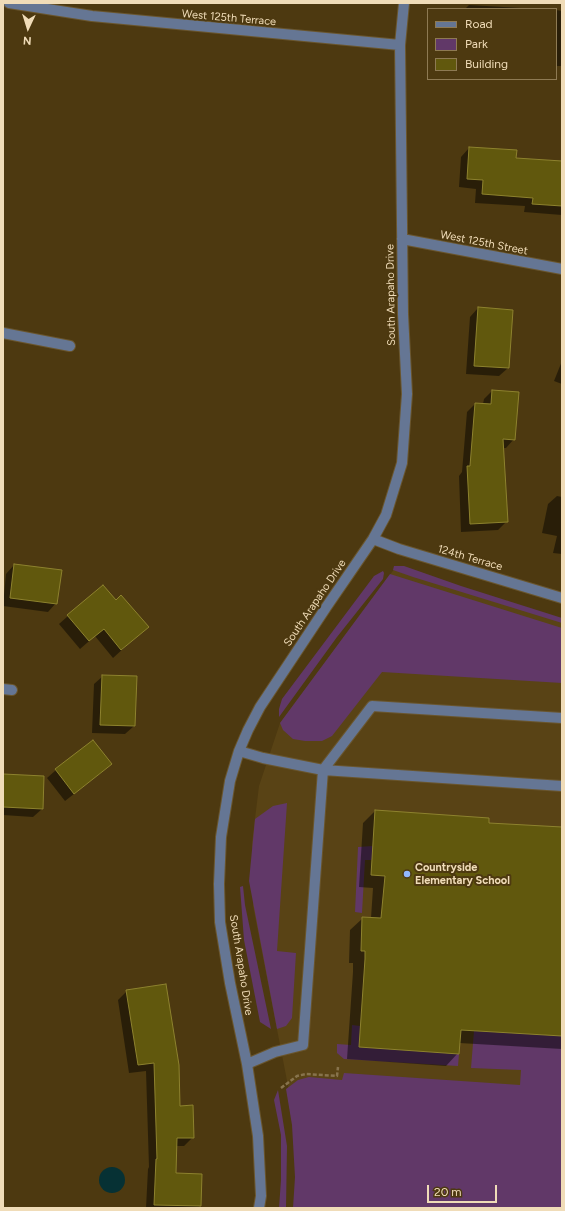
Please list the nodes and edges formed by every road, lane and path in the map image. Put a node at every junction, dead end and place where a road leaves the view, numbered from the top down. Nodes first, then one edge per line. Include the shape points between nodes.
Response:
1 (9, 3) edge
2 (404, 3) edge
3 (400, 45) junction
4 (402, 239) junction
5 (562, 269) edge
6 (3, 333) edge
7 (70, 346) dead end
8 (373, 539) junction
9 (562, 598) edge
10 (562, 718) edge
11 (239, 751) junction
12 (323, 770) junction
13 (562, 786) edge
14 (247, 1064) junction
15 (338, 1066) dead end
16 (281, 1088) dead end
17 (258, 1208) edge

1 - 3 street, West 125th Terrace via 92,16
2 - 3 street, South Arapaho Drive
3 - 4 street, South Arapaho Drive
4 - 5 street, West 125th Street
4 - 8 street, South Arapaho Drive via 407,394 402,463 386,515
6 - 7 street
8 - 9 street, 124th Terrace
8 - 11 street, South Arapaho Drive via 260,707
10 - 12 street via 372,706
11 - 12 street
11 - 14 street, South Arapaho Drive via 224,812 219,884 220,922
12 - 13 street
12 - 14 street via 303,1045 275,1052
14 - 17 street, South Arapaho Drive via 258,1136
15 - 16 path via 337,1076 306,1074 297,1076

